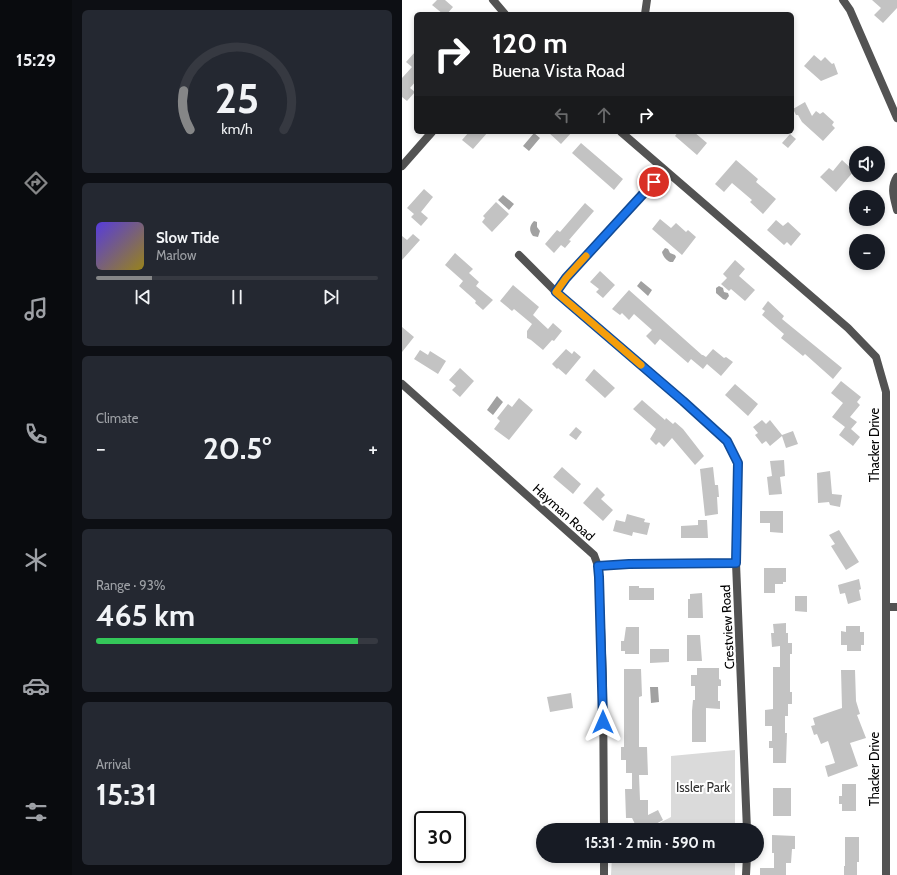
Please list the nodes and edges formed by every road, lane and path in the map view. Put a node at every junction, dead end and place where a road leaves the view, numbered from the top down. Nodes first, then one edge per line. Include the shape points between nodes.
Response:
1 (493, 0) edge
2 (647, 0) edge
3 (843, 0) edge
4 (504, 12) edge
5 (645, 12) edge
6 (897, 118) edge
7 (430, 134) edge
8 (623, 134) edge
9 (402, 166) edge
10 (665, 170) junction
11 (897, 177) edge
12 (897, 210) edge
13 (519, 255) dead end
14 (556, 292) junction
15 (402, 384) edge
16 (736, 563) junction
17 (598, 566) junction
18 (886, 607) junction
19 (897, 607) edge
20 (604, 823) edge
21 (747, 823) edge
22 (604, 863) edge
23 (747, 863) edge
24 (604, 875) edge
25 (746, 875) edge
26 (886, 875) edge

1 - 4 street
2 - 5 street
3 - 6 street via 850,10
7 - 9 street
8 - 10 street, Thacker Drive
10 - 14 street
10 - 18 street, Thacker Drive via 848,328 876,357 886,392
11 - 12 street via 892,190
13 - 14 street, Crestview Road
14 - 16 street, Crestview Road via 727,441 738,463
15 - 17 street, Hayman Road via 594,555
16 - 17 street
16 - 21 street, Crestview Road
17 - 20 street, Hayman Road
18 - 19 street
18 - 26 street, Thacker Drive
22 - 24 street
23 - 25 street

